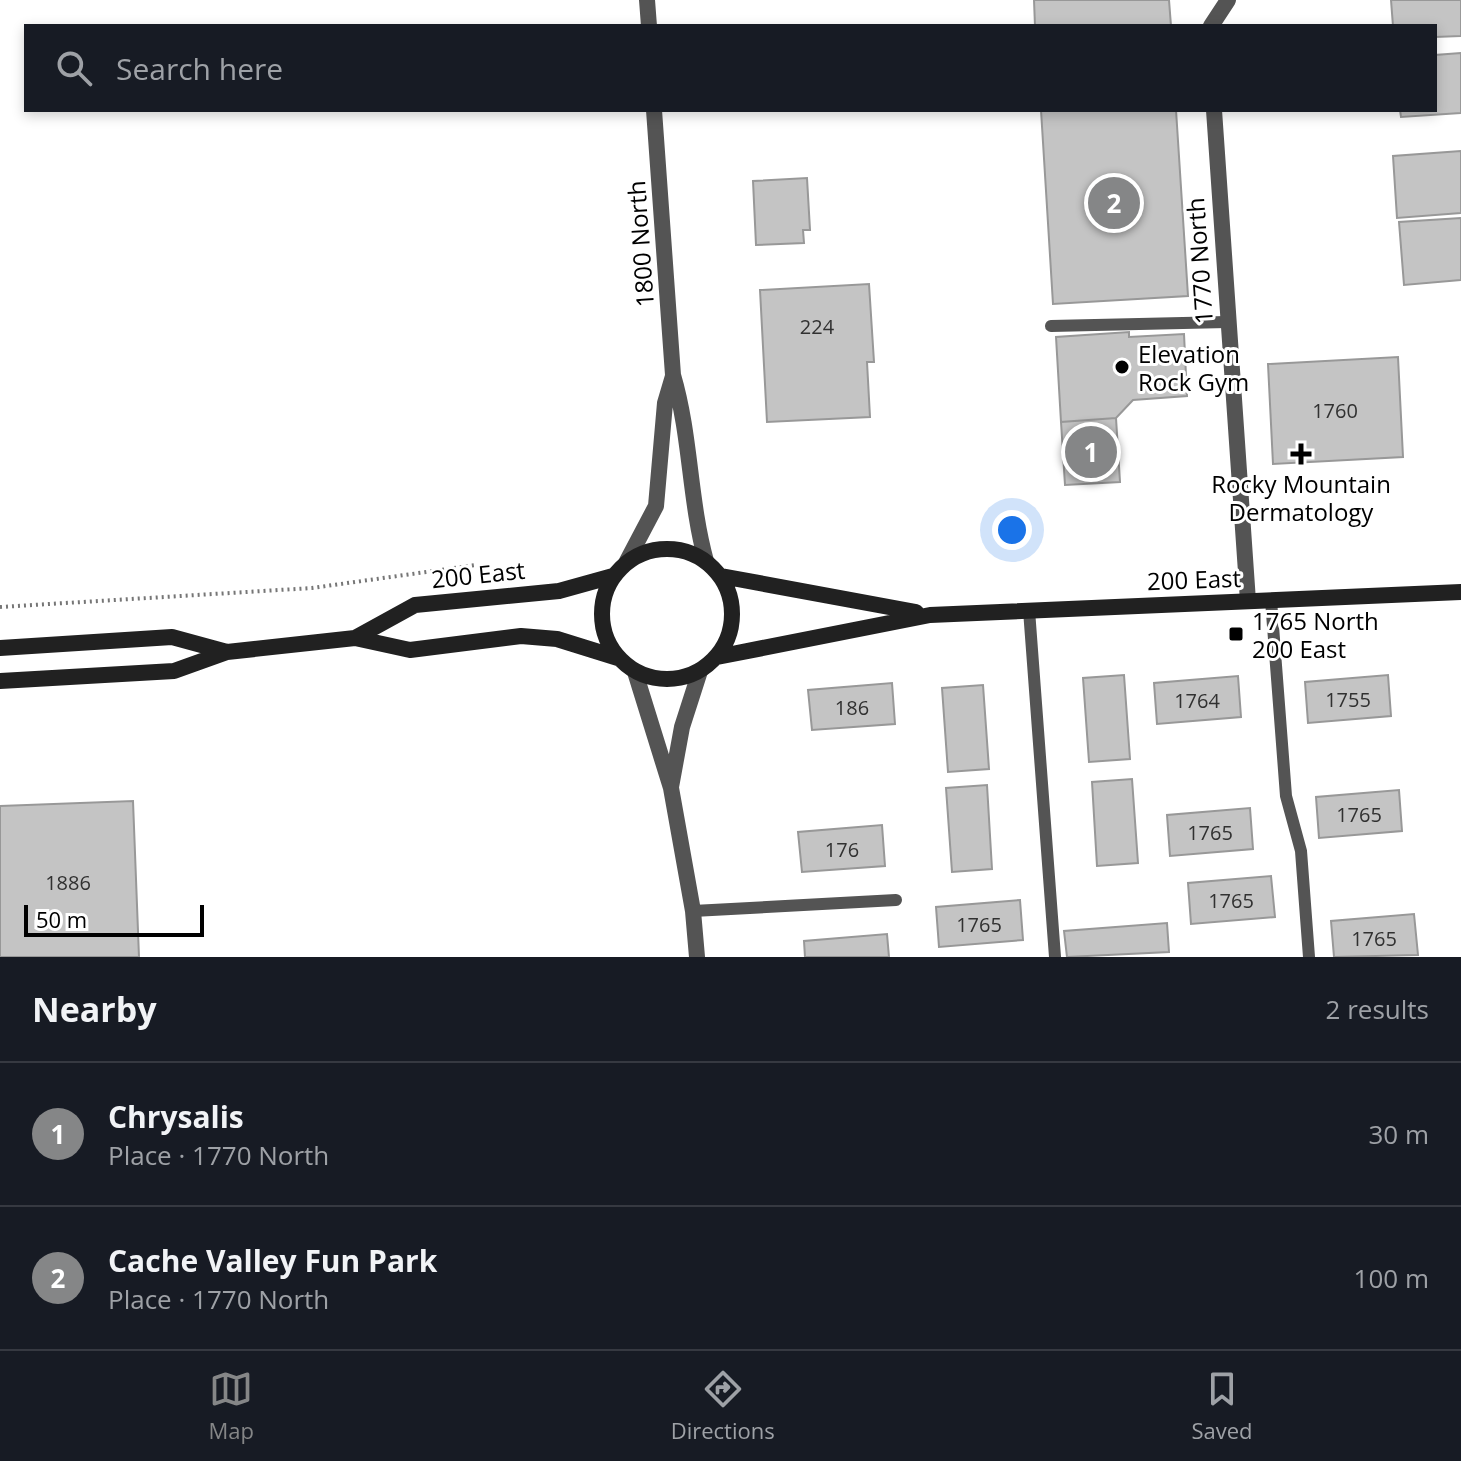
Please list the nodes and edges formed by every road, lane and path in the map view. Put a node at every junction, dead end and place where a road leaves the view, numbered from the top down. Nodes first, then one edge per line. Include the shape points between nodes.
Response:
1 (647, 0) edge
2 (1228, 0) edge
3 (649, 24) edge
4 (1212, 24) edge
5 (654, 112) edge
6 (1214, 112) edge
7 (1227, 322) junction
8 (1051, 326) dead end
9 (673, 375) junction
10 (627, 561) junction
11 (706, 561) junction
12 (476, 565) dead end
13 (613, 576) junction
14 (721, 576) junction
15 (1461, 592) edge
16 (1271, 600) junction
17 (1248, 601) junction
18 (0, 607) edge
19 (1029, 610) junction
20 (930, 615) junction
21 (355, 638) junction
22 (0, 648) edge
23 (227, 652) junction
24 (717, 657) junction
25 (618, 658) junction
26 (700, 671) junction
27 (635, 672) junction
28 (0, 681) edge
29 (671, 788) junction
30 (896, 900) dead end
31 (693, 911) junction
32 (697, 957) edge
33 (1055, 957) edge
34 (1309, 957) edge

1 - 3 street
2 - 4 street
5 - 9 street, 1800 North
6 - 7 street, 1770 North
7 - 8 lane
7 - 17 street, 1770 North
9 - 10 street, 1800 North via 665,403 656,506
9 - 11 street, 1800 North via 685,417 694,518
10 - 11 main road via 666,548
10 - 13 main road
11 - 14 main road
12 - 18 path via 312,588
13 - 21 main road, 200 East via 559,591 415,605
13 - 25 main road via 601,616
14 - 20 main road, 200 East
14 - 24 main road via 733,615 729,638
15 - 16 main road, 200 East
16 - 17 main road, 200 East
16 - 34 lane via 1286,796 1301,851
17 - 19 main road, 200 East
19 - 20 main road, 200 East
19 - 33 lane
20 - 24 main road, 200 East
21 - 23 main road, 200 East
21 - 25 main road, 200 East via 410,650 521,636 557,639
22 - 23 main road, 200 East via 172,637
23 - 28 main road, 200 East via 174,671
24 - 26 main road
25 - 27 main road
26 - 27 main road via 679,679
26 - 29 street
27 - 29 street
29 - 31 street
30 - 31 lane
31 - 32 street

